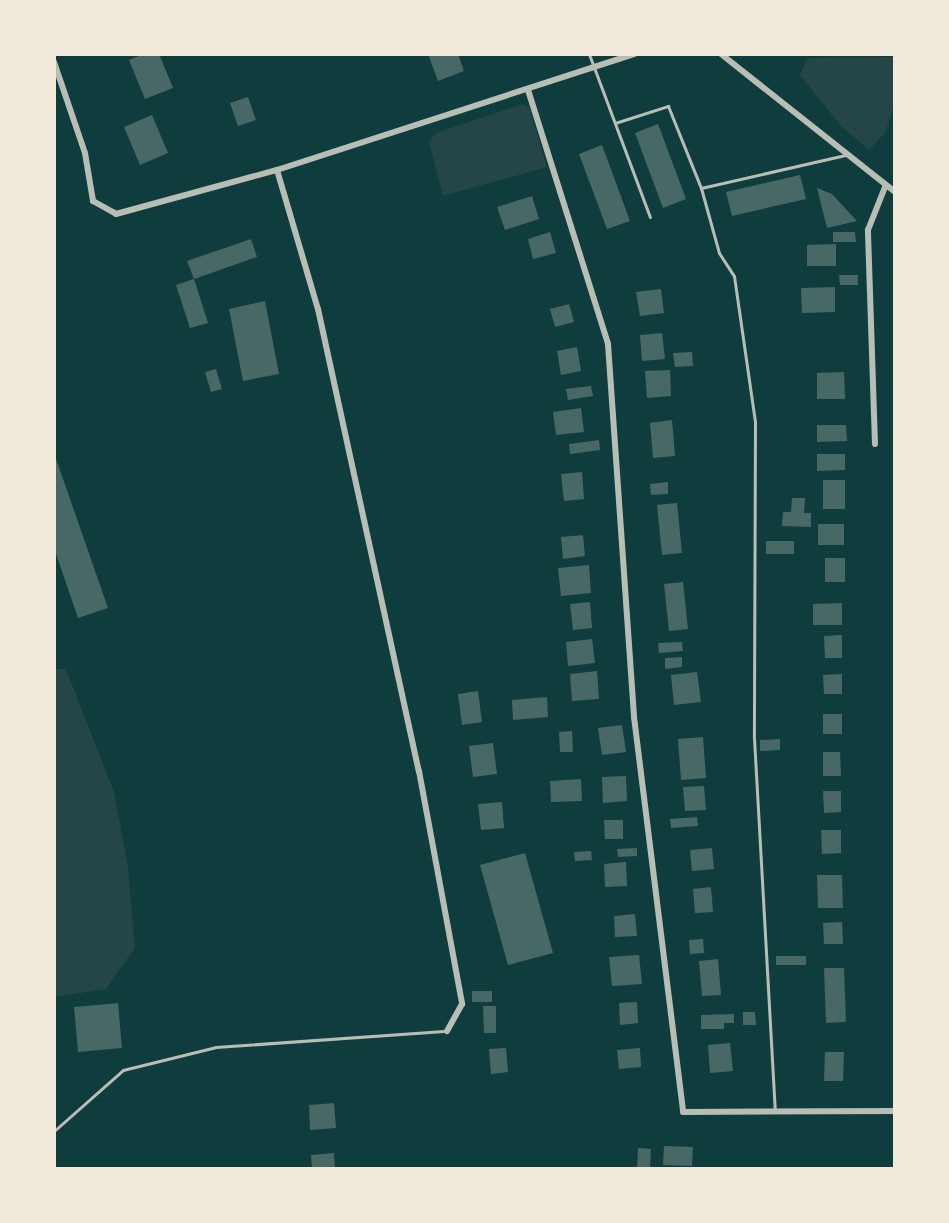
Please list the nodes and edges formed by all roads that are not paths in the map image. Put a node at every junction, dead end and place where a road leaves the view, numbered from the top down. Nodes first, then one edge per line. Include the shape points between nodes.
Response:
1 (589, 54) edge
2 (635, 54) edge
3 (721, 54) edge
4 (54, 62) edge
5 (595, 69) junction
6 (528, 90) junction
7 (615, 123) junction
8 (845, 155) junction
9 (277, 170) junction
10 (885, 187) junction
11 (701, 188) junction
12 (895, 192) edge
13 (650, 217) dead end
14 (875, 444) dead end
15 (447, 1031) joint
16 (895, 1111) edge
17 (775, 1112) junction
18 (54, 1131) edge

1 - 5 lane
2 - 5 street
3 - 8 street
4 - 9 street via 85,153 93,201 116,214
5 - 6 street
5 - 7 lane
6 - 9 street
6 - 17 street via 608,344 634,717 683,1112
7 - 11 lane via 668,106
7 - 13 lane
8 - 10 street
8 - 11 lane
9 - 15 street via 318,309 419,771 462,1004
10 - 12 street
10 - 14 street via 868,230
11 - 17 lane via 719,253 734,276 755,421 754,738
15 - 18 lane via 216,1047 123,1070
16 - 17 street

